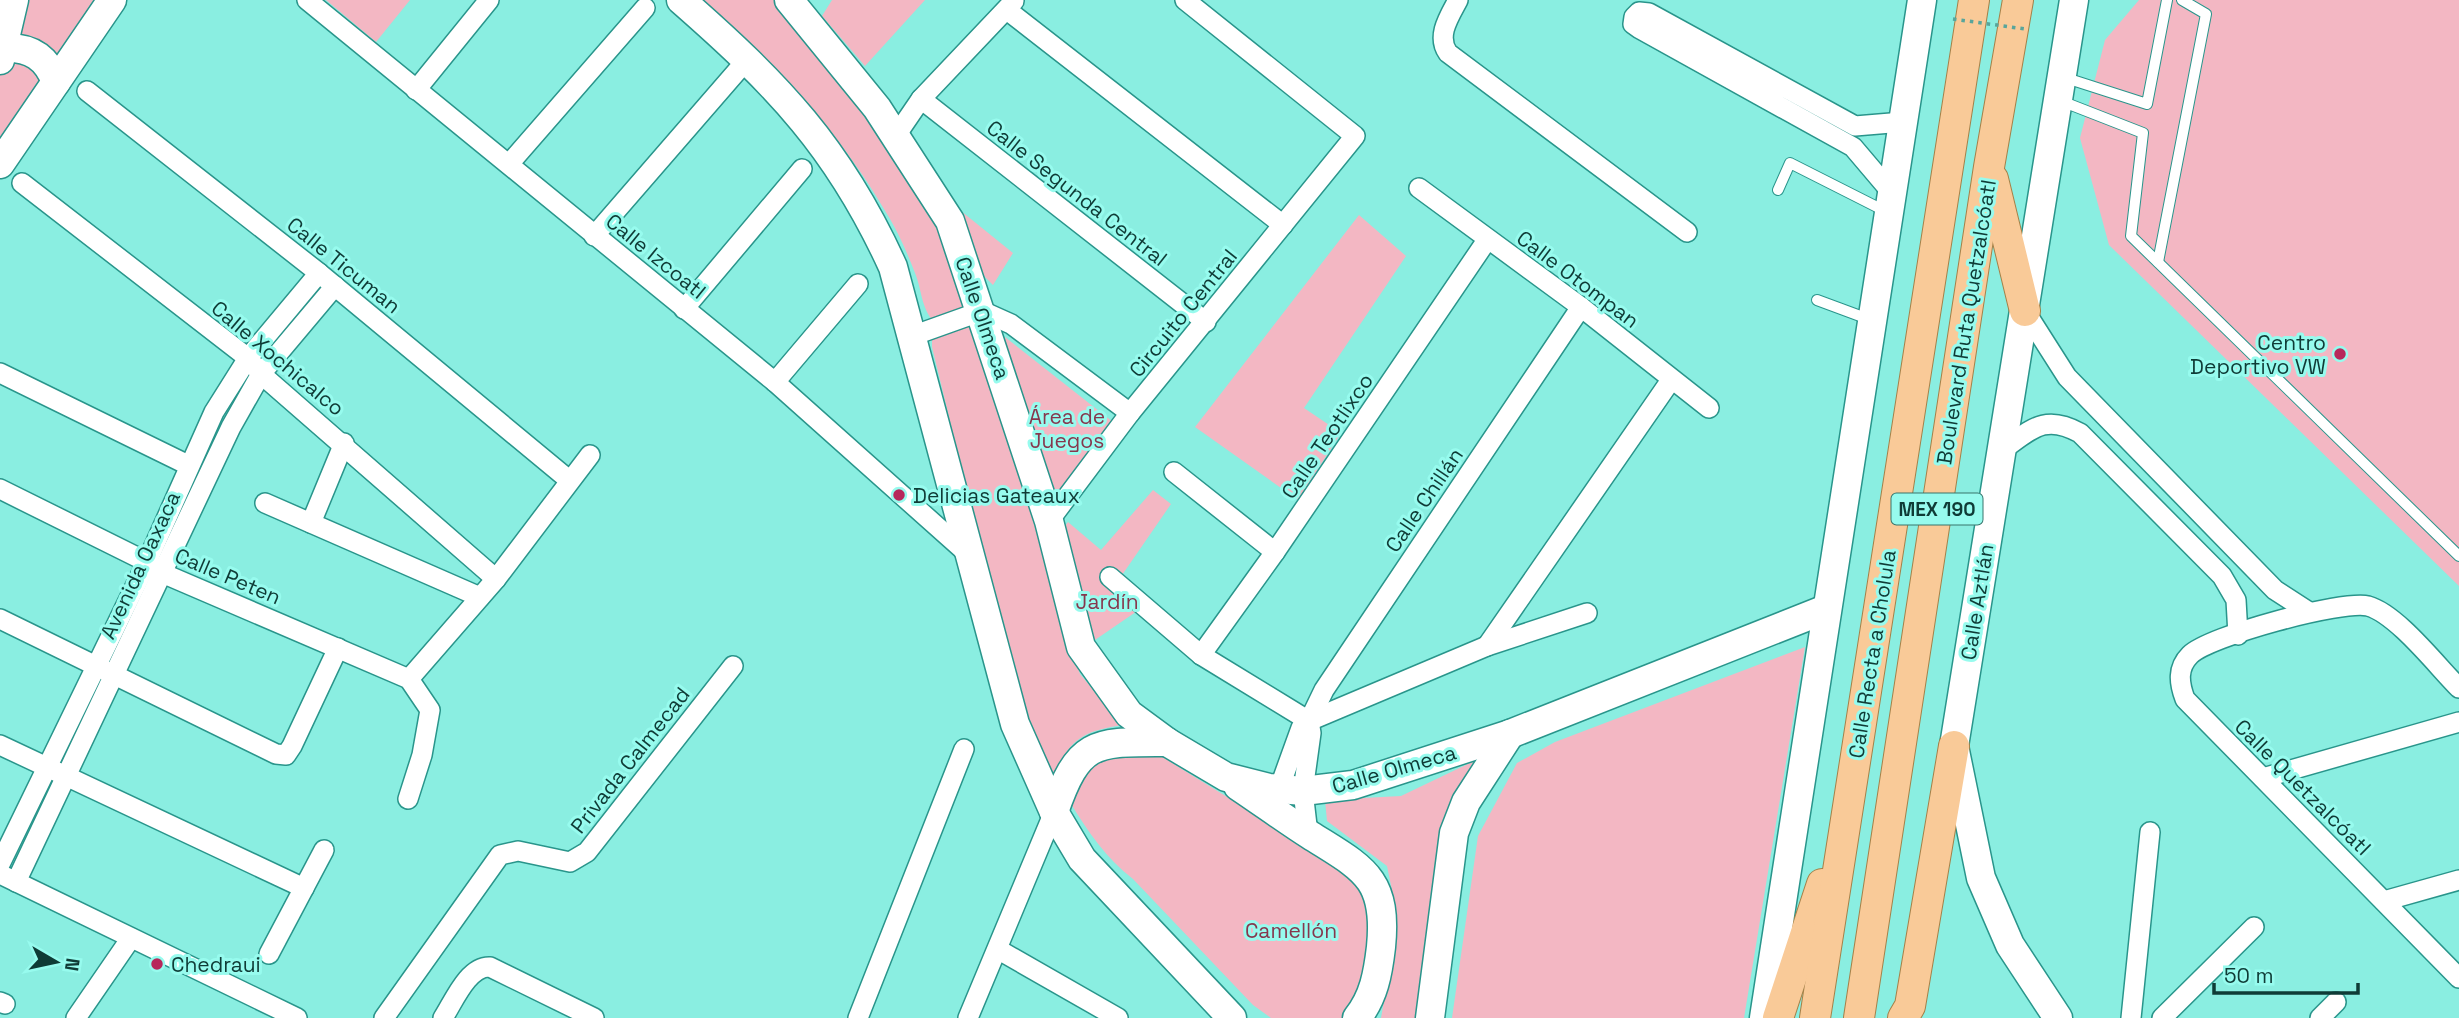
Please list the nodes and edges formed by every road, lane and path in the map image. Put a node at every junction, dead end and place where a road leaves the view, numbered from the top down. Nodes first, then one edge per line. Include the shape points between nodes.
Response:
1 (14, 0) edge
2 (112, 0) edge
3 (307, 0) edge
4 (489, 0) edge
5 (681, 0) edge
6 (789, 0) edge
7 (1185, 0) edge
8 (1922, 0) edge
9 (2018, 0) edge
10 (2074, 0) edge
11 (2167, 0) edge
12 (2182, 0) edge
13 (1455, 1) edge
14 (1010, 5) edge
15 (645, 8) dead end
16 (1964, 10) edge
17 (2025, 29) dead end
18 (2, 54) edge
19 (738, 70) dead end
20 (56, 82) junction
21 (2060, 88) junction
22 (416, 90) junction
23 (87, 91) dead end
24 (921, 99) junction
25 (1903, 122) junction
26 (895, 137) junction
27 (1, 160) edge
28 (509, 164) junction
29 (1989, 167) junction
30 (802, 169) dead end
31 (22, 183) dead end
32 (1419, 188) dead end
33 (1778, 190) dead end
34 (1891, 203) junction
35 (1283, 225) junction
36 (1688, 233) dead end
37 (594, 236) junction
38 (1487, 240) junction
39 (2158, 262) junction
40 (319, 273) junction
41 (858, 284) dead end
42 (335, 286) junction
43 (1816, 300) dead end
44 (1581, 307) junction
45 (684, 309) junction
46 (982, 311) junction
47 (2025, 312) junction
48 (1872, 321) junction
49 (1206, 322) junction
50 (912, 336) junction
51 (248, 358) junction
52 (0, 373) edge
53 (261, 374) junction
54 (1671, 380) junction
55 (775, 382) junction
56 (1709, 408) dead end
57 (1130, 413) junction
58 (344, 443) junction
59 (2001, 452) junction
60 (590, 454) dead end
61 (188, 465) junction
62 (1174, 472) dead end
63 (569, 480) junction
64 (0, 489) edge
65 (265, 503) dead end
66 (1049, 522) junction
67 (311, 523) junction
68 (2235, 547) junction
69 (1275, 552) junction
70 (970, 555) junction
71 (2459, 556) edge
72 (2214, 567) junction
73 (155, 568) junction
74 (1111, 578) dead end
75 (496, 579) junction
76 (480, 597) junction
77 (1826, 609) junction
78 (2309, 612) junction
79 (1587, 613) dead end
80 (0, 620) edge
81 (2238, 635) junction
82 (1487, 646) junction
83 (338, 648) junction
84 (1201, 654) junction
85 (733, 666) dead end
86 (105, 669) junction
87 (409, 679) junction
88 (2459, 688) edge
89 (1309, 720) junction
90 (2459, 722) edge
91 (1510, 734) junction
92 (1167, 742) junction
93 (0, 746) edge
94 (1954, 746) junction
95 (964, 749) dead end
96 (56, 772) junction
97 (2263, 778) junction
98 (1284, 796) junction
99 (1850, 797) junction
100 (408, 799) dead end
101 (1054, 812) junction
102 (2150, 832) dead end
103 (324, 850) dead end
104 (0, 864) edge
105 (8, 878) edge
106 (2459, 880) edge
107 (304, 888) junction
108 (2384, 901) junction
109 (2254, 926) dead end
110 (131, 938) junction
111 (999, 950) junction
112 (269, 954) dead end
113 (2459, 978) edge
114 (2336, 1002) dead end
115 (1907, 1014) edge
116 (76, 1018) edge
117 (297, 1018) edge
118 (384, 1018) edge
119 (443, 1018) edge
120 (594, 1018) edge
121 (858, 1018) edge
122 (968, 1018) edge
123 (1118, 1018) edge
124 (1232, 1018) edge
125 (1357, 1018) edge
126 (1430, 1018) edge
127 (1764, 1018) edge
128 (1778, 1018) edge
129 (1815, 1018) edge
130 (1859, 1018) edge
131 (2058, 1018) edge
132 (2131, 1018) edge
133 (2162, 1018) edge
134 (2320, 1018) edge

1 - 18 street
2 - 20 street
3 - 22 street, Calle Izcoatl
4 - 22 street
5 - 50 street via 747,58 829,151 868,213 893,267
6 - 26 street, Calle Olmeca via 877,108
7 - 35 street, Circuito Central via 1354,136
8 - 25 street
9 - 29 main road, Boulevard Ruta Quetzalcóatl / MEX 190
10 - 21 street, Calle Aztlán
11 - 21 lane via 2147,104
12 - 39 lane via 2206,14
13 - 36 street via 1442,35 1448,54
14 - 24 street
14 - 35 street
15 - 28 street
16 - 17 path, bridge
16 - 99 main road, Calle Recta a Cholula / MEX 190
18 - 20 street via 32,51 43,58
19 - 37 street
20 - 27 street
21 - 39 lane via 2143,133 2131,236
21 - 47 street, Calle Aztlán
22 - 28 street, Calle Izcoatl
23 - 40 street, Calle Ticuman
24 - 26 street
24 - 49 street, Calle Segunda Central
25 - 34 street
25 - 34 street via 1855,126 1649,13 1639,12 1634,17 1633,24 1640,29 1853,147
26 - 46 street, Calle Olmeca via 950,221
28 - 37 street, Calle Izcoatl
29 - 47 main road
29 - 130 main road, Boulevard Ruta Quetzalcóatl / MEX 190
30 - 45 street
31 - 51 street, Calle Xochicalco
32 - 38 street, Calle Otompan
33 - 34 lane via 1790,163
34 - 48 street
35 - 49 street, Circuito Central
37 - 45 street, Calle Izcoatl
38 - 44 street, Calle Otompan
38 - 69 street, Calle Teotlixco
39 - 71 lane
40 - 42 street, Calle Ticuman
40 - 51 street, Avenida Oaxaca
41 - 55 street
42 - 53 street, Avenida Oaxaca
42 - 63 street, Calle Ticuman
43 - 48 lane
44 - 54 street, Calle Otompan
44 - 89 street, Calle Chillán via 1324,690
45 - 55 street, Calle Izcoatl
46 - 50 street
46 - 57 street via 1011,324
46 - 66 street, Calle Olmeca
47 - 59 street, Calle Aztlán
47 - 68 street via 2067,377
48 - 77 street
49 - 57 street, Circuito Central
50 - 70 street
51 - 53 street, Calle Xochicalco
51 - 61 street, Avenida Oaxaca
52 - 61 street
53 - 58 street, Calle Xochicalco
53 - 73 street, Avenida Oaxaca
54 - 56 street, Calle Otompan
54 - 82 street
55 - 70 street, Calle Izcoatl
57 - 66 street, Circuito Central
58 - 67 street
58 - 75 street, Calle Xochicalco
59 - 72 street via 2038,425 2066,425 2080,433
59 - 94 street, Calle Aztlán
60 - 63 street
61 - 73 street, Avenida Oaxaca
62 - 69 street
63 - 75 street
64 - 73 street, Calle Peten
65 - 67 street
66 - 92 street, Calle Olmeca via 1082,647 1129,714
67 - 76 street
68 - 72 street
68 - 78 street via 2276,590
69 - 84 street, Calle Teotlixco
70 - 101 street via 1015,724
72 - 81 street via 2236,600
73 - 83 street, Calle Peten
73 - 86 street, Avenida Oaxaca
74 - 84 street
75 - 76 street
76 - 87 street
77 - 91 street, Calle Olmeca
77 - 127 street
78 - 81 street, Calle Quetzalcóatl
78 - 88 street, Calle Quetzalcóatl via 2358,605 2378,610
79 - 82 street
80 - 86 street
81 - 97 street, Calle Quetzalcóatl via 2189,655 2180,684 2185,699
82 - 89 street
83 - 86 street via 286,755
83 - 87 street, Calle Peten
84 - 89 street
85 - 118 street, Privada Calmecad via 587,852 570,862 518,851 500,855
86 - 96 street, Avenida Oaxaca
87 - 100 street via 430,710
89 - 98 street, Calle Chillán via 1311,733
90 - 97 street
91 - 98 street, Calle Olmeca via 1353,785
91 - 126 street via 1466,802 1454,833
92 - 98 street, Calle Olmeca via 1226,777
92 - 101 street via 1092,747 1065,780
93 - 96 street
94 - 115 main road
94 - 131 street, Calle Aztlán via 1981,878 2010,945
95 - 121 street
96 - 104 street, Avenida Oaxaca
96 - 105 street, Avenida Oaxaca
96 - 107 street
97 - 108 street, Calle Quetzalcóatl
98 - 125 street via 1308,834 1355,861 1374,885 1380,903 1379,963 1368,1002
99 - 128 main road
99 - 129 main road, Calle Recta a Cholula / MEX 190
101 - 111 street
101 - 124 street via 1082,859
102 - 132 street
103 - 107 street
105 - 110 street
106 - 108 street
107 - 112 street
108 - 113 street, Calle Quetzalcóatl
109 - 133 street
110 - 116 street
110 - 117 street
111 - 122 street
111 - 123 street
114 - 134 street
119 - 120 street via 481,967 490,967

